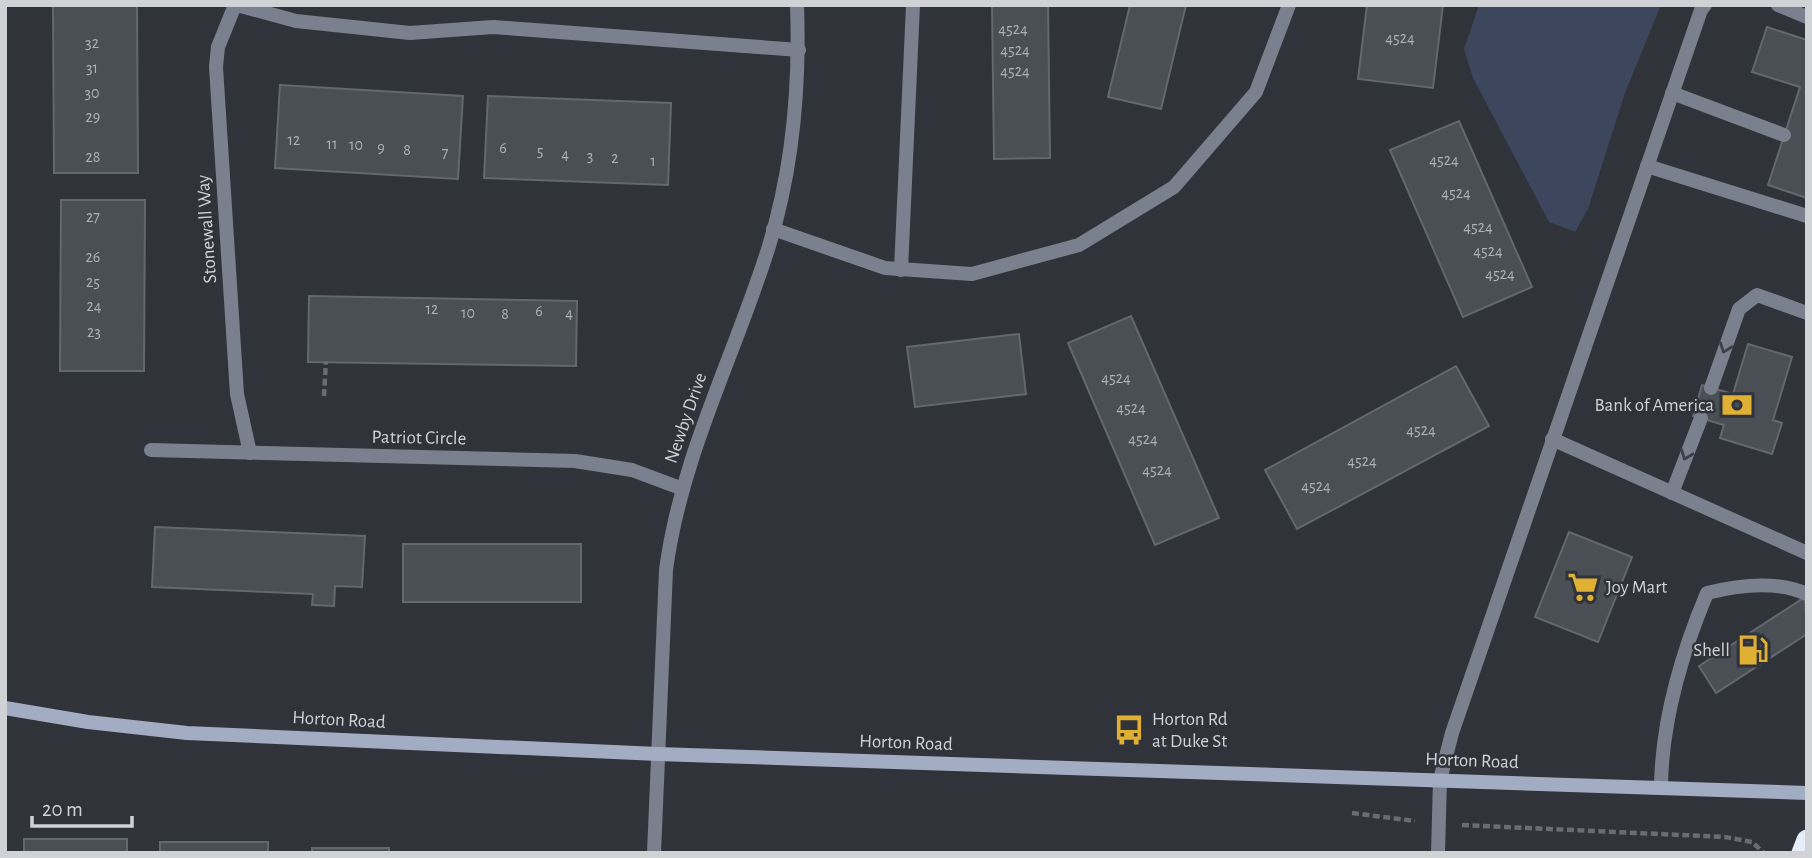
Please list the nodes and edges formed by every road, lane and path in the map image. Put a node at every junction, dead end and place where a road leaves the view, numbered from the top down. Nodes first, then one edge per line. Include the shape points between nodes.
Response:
1 (236, 5) edge
2 (797, 5) edge
3 (913, 5) edge
4 (1289, 5) edge
5 (1705, 5) edge
6 (1778, 5) edge
7 (1807, 17) edge
8 (799, 50) junction
9 (1672, 93) junction
10 (1784, 135) dead end
11 (1647, 166) junction
12 (1807, 216) edge
13 (773, 229) junction
14 (901, 270) junction
15 (1807, 313) edge
16 (326, 362) dead end
17 (1711, 388) dead end
18 (324, 396) dead end
19 (1700, 418) dead end
20 (1552, 439) junction
21 (151, 450) dead end
22 (250, 453) junction
23 (683, 489) junction
24 (1672, 493) junction
25 (1807, 553) edge
26 (1807, 594) edge
27 (5, 708) edge
28 (658, 754) junction
29 (1440, 780) junction
30 (1661, 786) junction
31 (1807, 793) edge
32 (1352, 813) dead end
33 (1439, 823) junction
34 (1807, 841) edge
35 (654, 853) edge
36 (1438, 853) edge
37 (1764, 853) edge
38 (1802, 853) edge

1 - 8 street via 296,21 410,33 493,27
1 - 22 street, Stonewall Way via 218,47 216,67 237,394
2 - 8 street, Newby Drive
3 - 14 street
4 - 14 street via 1256,92 1174,187 1079,244 972,274
5 - 9 street
6 - 7 street
8 - 13 street, Newby Drive via 796,117
9 - 10 street
9 - 11 street
11 - 12 street
11 - 20 street
13 - 14 street
13 - 23 street, Newby Drive
15 -> 17 street via 1757,295 1740,309
16 - 18 path
19 -> 24 street
20 - 24 street
20 - 29 street
21 - 22 street, Patriot Circle
22 - 23 street, Patriot Circle via 575,461 632,470
23 - 28 street, Newby Drive via 666,570
24 - 25 street
26 - 30 street via 1740,585 1707,593 1686,644 1662,743
27 - 28 street, Horton Road via 187,733
28 - 29 street, Horton Road
28 - 35 street, Newby Drive
29 - 30 street, Horton Road
29 - 33 street
30 - 31 street, Horton Road
32 - 33 path
33 - 36 street
33 - 37 path via 1725,836 1752,842
34 - 38 highway

